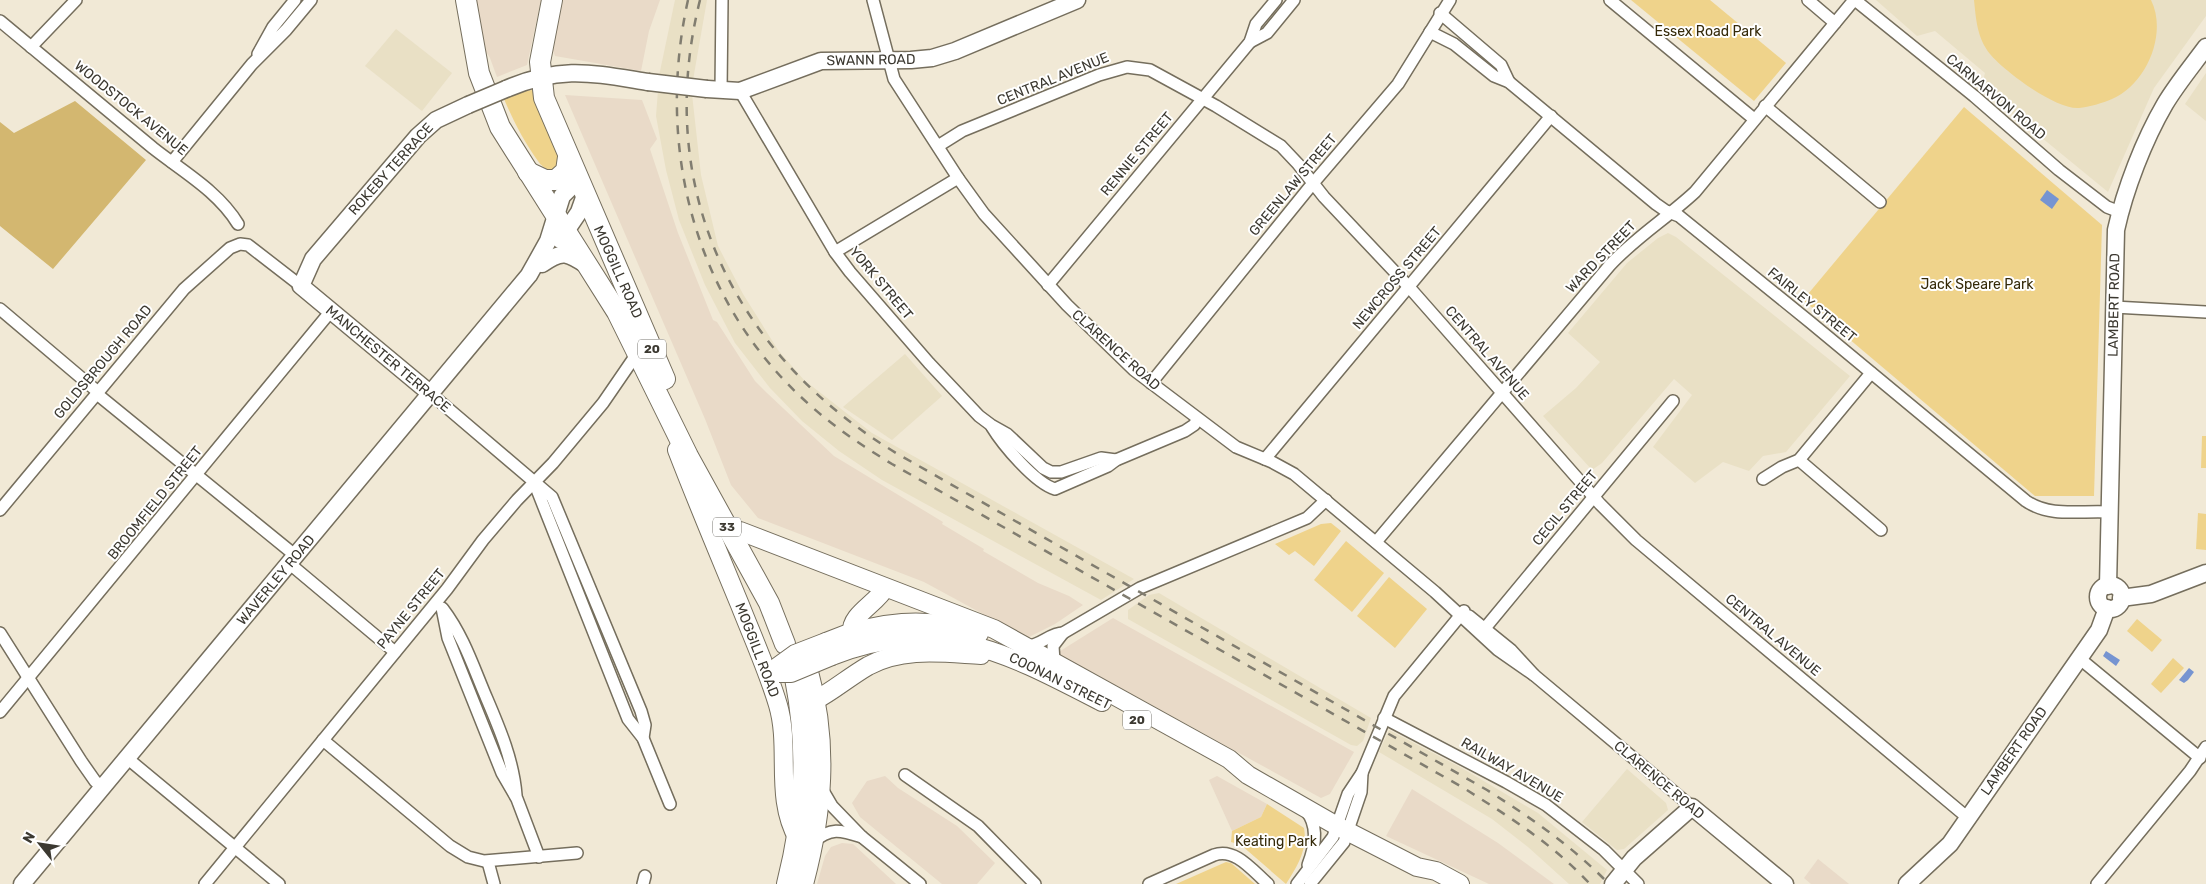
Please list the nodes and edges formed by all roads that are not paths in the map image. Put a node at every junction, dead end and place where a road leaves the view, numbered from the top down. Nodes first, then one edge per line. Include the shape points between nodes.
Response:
1 (76, 0) edge
2 (295, 0) edge
3 (311, 0) edge
4 (466, 0) edge
5 (552, 0) edge
6 (722, 0) edge
7 (873, 0) edge
8 (1077, 0) edge
9 (1276, 0) edge
10 (1294, 0) edge
11 (1450, 0) edge
12 (1610, 0) edge
13 (1808, 0) edge
14 (1854, 0) edge
15 (1440, 13) junction
16 (0, 21) edge
17 (1835, 23) junction
18 (1430, 32) junction
19 (1250, 42) junction
20 (31, 47) junction
21 (2206, 47) edge
22 (889, 60) junction
23 (252, 64) junction
24 (540, 76) junction
25 (1510, 82) junction
26 (714, 90) junction
27 (740, 91) junction
28 (1203, 99) junction
29 (1764, 106) junction
30 (1551, 116) junction
31 (1754, 119) junction
32 (938, 146) junction
33 (568, 157) junction
34 (172, 162) junction
35 (528, 172) junction
36 (958, 178) junction
37 (1314, 182) junction
38 (582, 191) junction
39 (1880, 202) dead end
40 (2120, 212) junction
41 (1672, 213) junction
42 (238, 224) dead end
43 (560, 224) junction
44 (240, 244) joint
45 (836, 252) junction
46 (542, 264) junction
47 (590, 267) junction
48 (529, 275) junction
49 (1048, 285) junction
50 (301, 286) junction
51 (1409, 287) junction
52 (2114, 307) junction
53 (0, 309) edge
54 (330, 311) junction
55 (2206, 312) edge
56 (638, 352) junction
57 (1871, 373) junction
58 (1151, 383) junction
59 (98, 393) junction
60 (1501, 393) junction
61 (431, 394) junction
62 (1673, 401) dead end
63 (666, 411) junction
64 (1198, 419) junction
65 (991, 425) junction
66 (1265, 459) junction
67 (1116, 460) junction
68 (1800, 460) junction
69 (197, 475) junction
70 (1763, 479) dead end
71 (534, 482) junction
72 (1594, 497) junction
73 (1326, 500) junction
74 (725, 506) joint
75 (0, 510) edge
76 (2110, 512) junction
77 (1881, 530) dead end
78 (740, 531) junction
79 (1376, 542) junction
80 (293, 560) junction
81 (2205, 575) edge
82 (2108, 586) junction
83 (885, 588) junction
84 (2121, 598) junction
85 (440, 604) junction
86 (2107, 608) junction
87 (1462, 614) junction
88 (1482, 631) junction
89 (852, 632) junction
90 (0, 633) edge
91 (1063, 633) junction
92 (881, 642) junction
93 (1027, 646) junction
94 (829, 649) junction
95 (395, 652) junction
96 (998, 652) junction
97 (2079, 658) junction
98 (1054, 662) junction
99 (781, 673) junction
100 (29, 678) junction
101 (1118, 697) junction
102 (814, 701) junction
103 (0, 712) edge
104 (1384, 718) junction
105 (323, 740) junction
106 (2206, 747) edge
107 (128, 758) junction
108 (2200, 758) junction
109 (905, 775) dead end
110 (1248, 775) junction
111 (821, 787) junction
112 (103, 788) junction
113 (670, 804) dead end
114 (1301, 806) junction
115 (1692, 807) junction
116 (1968, 818) junction
117 (1342, 829) junction
118 (862, 837) junction
119 (805, 841) junction
120 (235, 847) junction
121 (577, 853) dead end
122 (539, 857) junction
123 (488, 862) junction
124 (1417, 867) junction
125 (1617, 877) edge
126 (1303, 882) edge
127 (22, 884) edge
128 (204, 884) edge
129 (279, 884) edge
130 (494, 884) edge
131 (787, 884) edge
132 (803, 884) edge
133 (920, 884) edge
134 (1035, 884) edge
135 (1149, 884) edge
136 (1268, 884) edge
137 (1435, 884) edge
138 (1460, 884) edge
139 (1638, 884) edge
140 (1785, 884) edge
141 (1907, 884) edge
142 (2097, 884) edge

1 - 20 street
2 - 23 street via 270,31
3 - 23 street
4 - 35 highway, 20 via 482,86 500,127
5 - 24 highway, MOGGILL ROAD / 20 via 541,51
6 - 26 street
7 - 22 street, CLARENCE ROAD
8 - 22 main road, SWANN ROAD via 942,55 917,60
9 - 19 street, RENNIE STREET via 1256,24
10 - 19 street, RENNIE STREET via 1267,33
11 - 15 street, GREENLAW STREET
12 - 31 street
13 - 17 street
14 - 17 street, WARD STREET
14 - 40 street, CARNARVON ROAD via 1974,96 2059,170 2107,207
15 - 18 street, GREENLAW STREET
15 - 25 street, FAIRLEY STREET via 1501,65
16 - 20 street, WOODSTOCK AVENUE
17 - 29 street, WARD STREET
18 - 25 street, FAIRLEY STREET via 1454,44 1494,76
18 - 37 street, GREENLAW STREET via 1398,84
19 - 28 street, RENNIE STREET
20 - 34 street, WOODSTOCK AVENUE
21 - 40 main road, LAMBERT ROAD via 2165,104
22 - 27 main road, SWANN ROAD via 821,61
22 - 32 street, CLARENCE ROAD via 894,79
23 - 34 street
24 - 26 main road, SWANN ROAD, bridge via 583,72
24 - 33 highway, MOGGILL ROAD / 20 via 546,104
24 - 50 main road, ROKEBY TERRACE, bridge via 436,120 418,136 313,259
25 - 30 street, FAIRLEY STREET
26 - 27 main road, SWANN ROAD
27 - 45 street, YORK STREET
28 - 32 street, CENTRAL AVENUE via 1150,70 1136,66 1122,68 962,131
28 - 37 street, CENTRAL AVENUE via 1278,144
28 - 49 street, RENNIE STREET
29 - 31 street, WARD STREET
29 - 39 street
30 - 41 street, FAIRLEY STREET via 1656,204
30 - 51 street, NEWCROSS STREET
31 - 41 street, WARD STREET via 1695,192
32 - 36 street, CLARENCE ROAD
33 - 35 highway via 566,171 556,180 545,180
33 - 38 highway, MOGGILL ROAD / 20
34 - 42 street, WOODSTOCK AVENUE via 224,205
35 - 43 highway, MOGGILL ROAD / 20
36 - 45 street
36 - 49 street, CLARENCE ROAD via 984,214
37 - 51 street, CENTRAL AVENUE via 1324,197
37 - 58 street, GREENLAW STREET
38 - 43 main road, WAVERLEY ROAD via 579,212
38 - 74 highway, MOGGILL ROAD / 20 via 680,413
40 - 52 main road, LAMBERT ROAD via 2115,251
41 - 57 street, FAIRLEY STREET
41 - 60 street, WARD STREET via 1642,234 1619,256
43 - 46 main road, WAVERLEY ROAD
43 - 47 highway, MOGGILL ROAD / 20
43 - 48 main road, WAVERLEY ROAD
44 - 50 street, MANCHESTER TERRACE via 250,246
44 - 59 street, GOLDSBROUGH ROAD via 226,251 185,287
45 - 65 street, YORK STREET via 929,363
46 - 47 main road via 565,253
46 - 48 main road, WAVERLEY ROAD
47 - 56 highway, MOGGILL ROAD / 20
48 - 61 main road, WAVERLEY ROAD
49 - 58 street, CLARENCE ROAD via 1099,337
50 - 54 main road, MANCHESTER TERRACE
51 - 60 street, CENTRAL AVENUE
51 - 66 street, NEWCROSS STREET
52 - 55 street
52 - 76 main road, LAMBERT ROAD
53 - 59 street
54 - 61 main road, MANCHESTER TERRACE
54 - 69 street, BROOMFIELD STREET
56 - 63 highway, MOGGILL ROAD / 20
56 - 71 street, PAYNE STREET via 603,403
57 - 68 street
57 - 76 street, FAIRLEY STREET via 2031,504 2057,512
58 - 64 street, CLARENCE ROAD
59 - 69 street
59 - 75 street, GOLDSBROUGH ROAD
60 - 72 street, CENTRAL AVENUE
60 - 79 street, WARD STREET
61 - 71 street, MANCHESTER TERRACE
61 - 80 main road, WAVERLEY ROAD
62 - 72 street, CECIL STREET
63 - 78 highway, MOGGILL ROAD / 33 via 791,642 772,582
63 - 99 main road, MOGGILL ROAD / 20 via 679,457
64 - 66 street, CLARENCE ROAD via 1236,447
64 - 67 street, YORK STREET via 1185,431
65 - 67 street, YORK STREET via 1007,434 1051,472 1061,472 1100,458
65 - 67 street, YORK STREET via 1000,440 1049,487 1061,488
66 - 73 street, CLARENCE ROAD via 1291,472
68 - 70 street
68 - 77 street
69 - 80 street
69 - 100 street, BROOMFIELD STREET
71 - 85 street, PAYNE STREET via 483,540
71 - 113 street, MANCHESTER TERRACE via 555,502 641,711 645,725 643,738
72 - 88 street, CECIL STREET
72 - 116 street, CENTRAL AVENUE via 1636,540
73 - 79 street, CLARENCE ROAD
73 - 91 street via 1307,518 1140,588
74 - 78 highway, MOGGILL ROAD / 33
76 - 82 main road, LAMBERT ROAD
78 - 83 main road, COONAN STREET / 20
79 - 87 street, CLARENCE ROAD via 1435,592 1450,600
80 - 95 street
80 - 107 main road, WAVERLEY ROAD
81 - 84 main road via 2151,594
82 - 84 main road via 2118,588
82 - 86 main road via 2098,597 2100,604
83 - 89 main road via 877,600 855,618
83 - 93 main road, COONAN STREET / 20 via 994,629
84 - 86 main road via 2118,605
85 - 95 street, PAYNE STREET
85 - 122 street via 448,638
86 - 97 main road, LAMBERT ROAD via 2099,630
87 - 88 street, CLARENCE ROAD
87 - 104 street via 1396,693
88 - 115 street, CLARENCE ROAD via 1511,650 1534,675
89 - 92 main road via 868,641
89 - 94 main road, COONAN STREET
89 - 101 main road, COONAN STREET via 910,622 942,624 1003,644 1106,695
90 - 100 street
91 - 93 street
91 - 98 street via 1053,646
92 - 94 main road, COONAN STREET / 20 via 848,650
92 - 96 main road, COONAN STREET / 20 via 920,638 955,641
93 - 98 main road, COONAN STREET / 20
94 - 99 main road, COONAN STREET / 20, bridge via 791,673
95 - 105 street, PAYNE STREET
96 - 102 main road via 986,656 915,653 884,658
96 - 110 main road, COONAN STREET / 20 via 1027,663 1161,731 1224,767
97 - 108 street
97 - 116 main road, LAMBERT ROAD
98 - 101 main road, COONAN STREET / 20
99 - 102 highway, MOGGILL ROAD
99 - 119 highway, MOGGILL ROAD via 803,727
100 - 103 street, BROOMFIELD STREET
100 - 112 street via 81,761
101 - 110 main road, COONAN STREET / 20 via 1229,759
102 - 111 highway, MOGGILL ROAD
104 - 117 street via 1362,773 1348,794
104 - 125 street, RAILWAY AVENUE via 1534,797 1610,855
105 - 120 street, PAYNE STREET
105 - 123 street via 456,850 472,859
106 - 108 street
107 - 112 main road, WAVERLEY ROAD
107 - 120 street
108 - 142 street
109 - 134 street via 978,826
110 - 114 main road, COONAN STREET / 20
111 - 118 street via 832,806
111 - 119 highway, MOGGILL ROAD
112 - 127 main road, WAVERLEY ROAD
114 - 117 main road, COONAN STREET / 20
114 - 126 street via 1310,816 1315,832
115 - 125 main road via 1640,852
115 - 140 main road, CLARENCE ROAD
116 - 141 main road, LAMBERT ROAD via 1944,850
117 - 124 main road, COONAN STREET / 20
117 - 126 street
118 - 119 street via 835,830
118 - 133 street
119 - 131 highway, MOGGILL ROAD
119 - 132 highway, MOGGILL ROAD
120 - 128 street, PAYNE STREET
120 - 129 street
121 - 122 street
122 - 123 street
123 - 130 street
124 - 137 main road, COONAN STREET / 20
124 - 138 main road, COONAN STREET / 20 via 1436,871
125 - 139 street, RAILWAY AVENUE
135 - 136 street via 1224,853 1237,858

